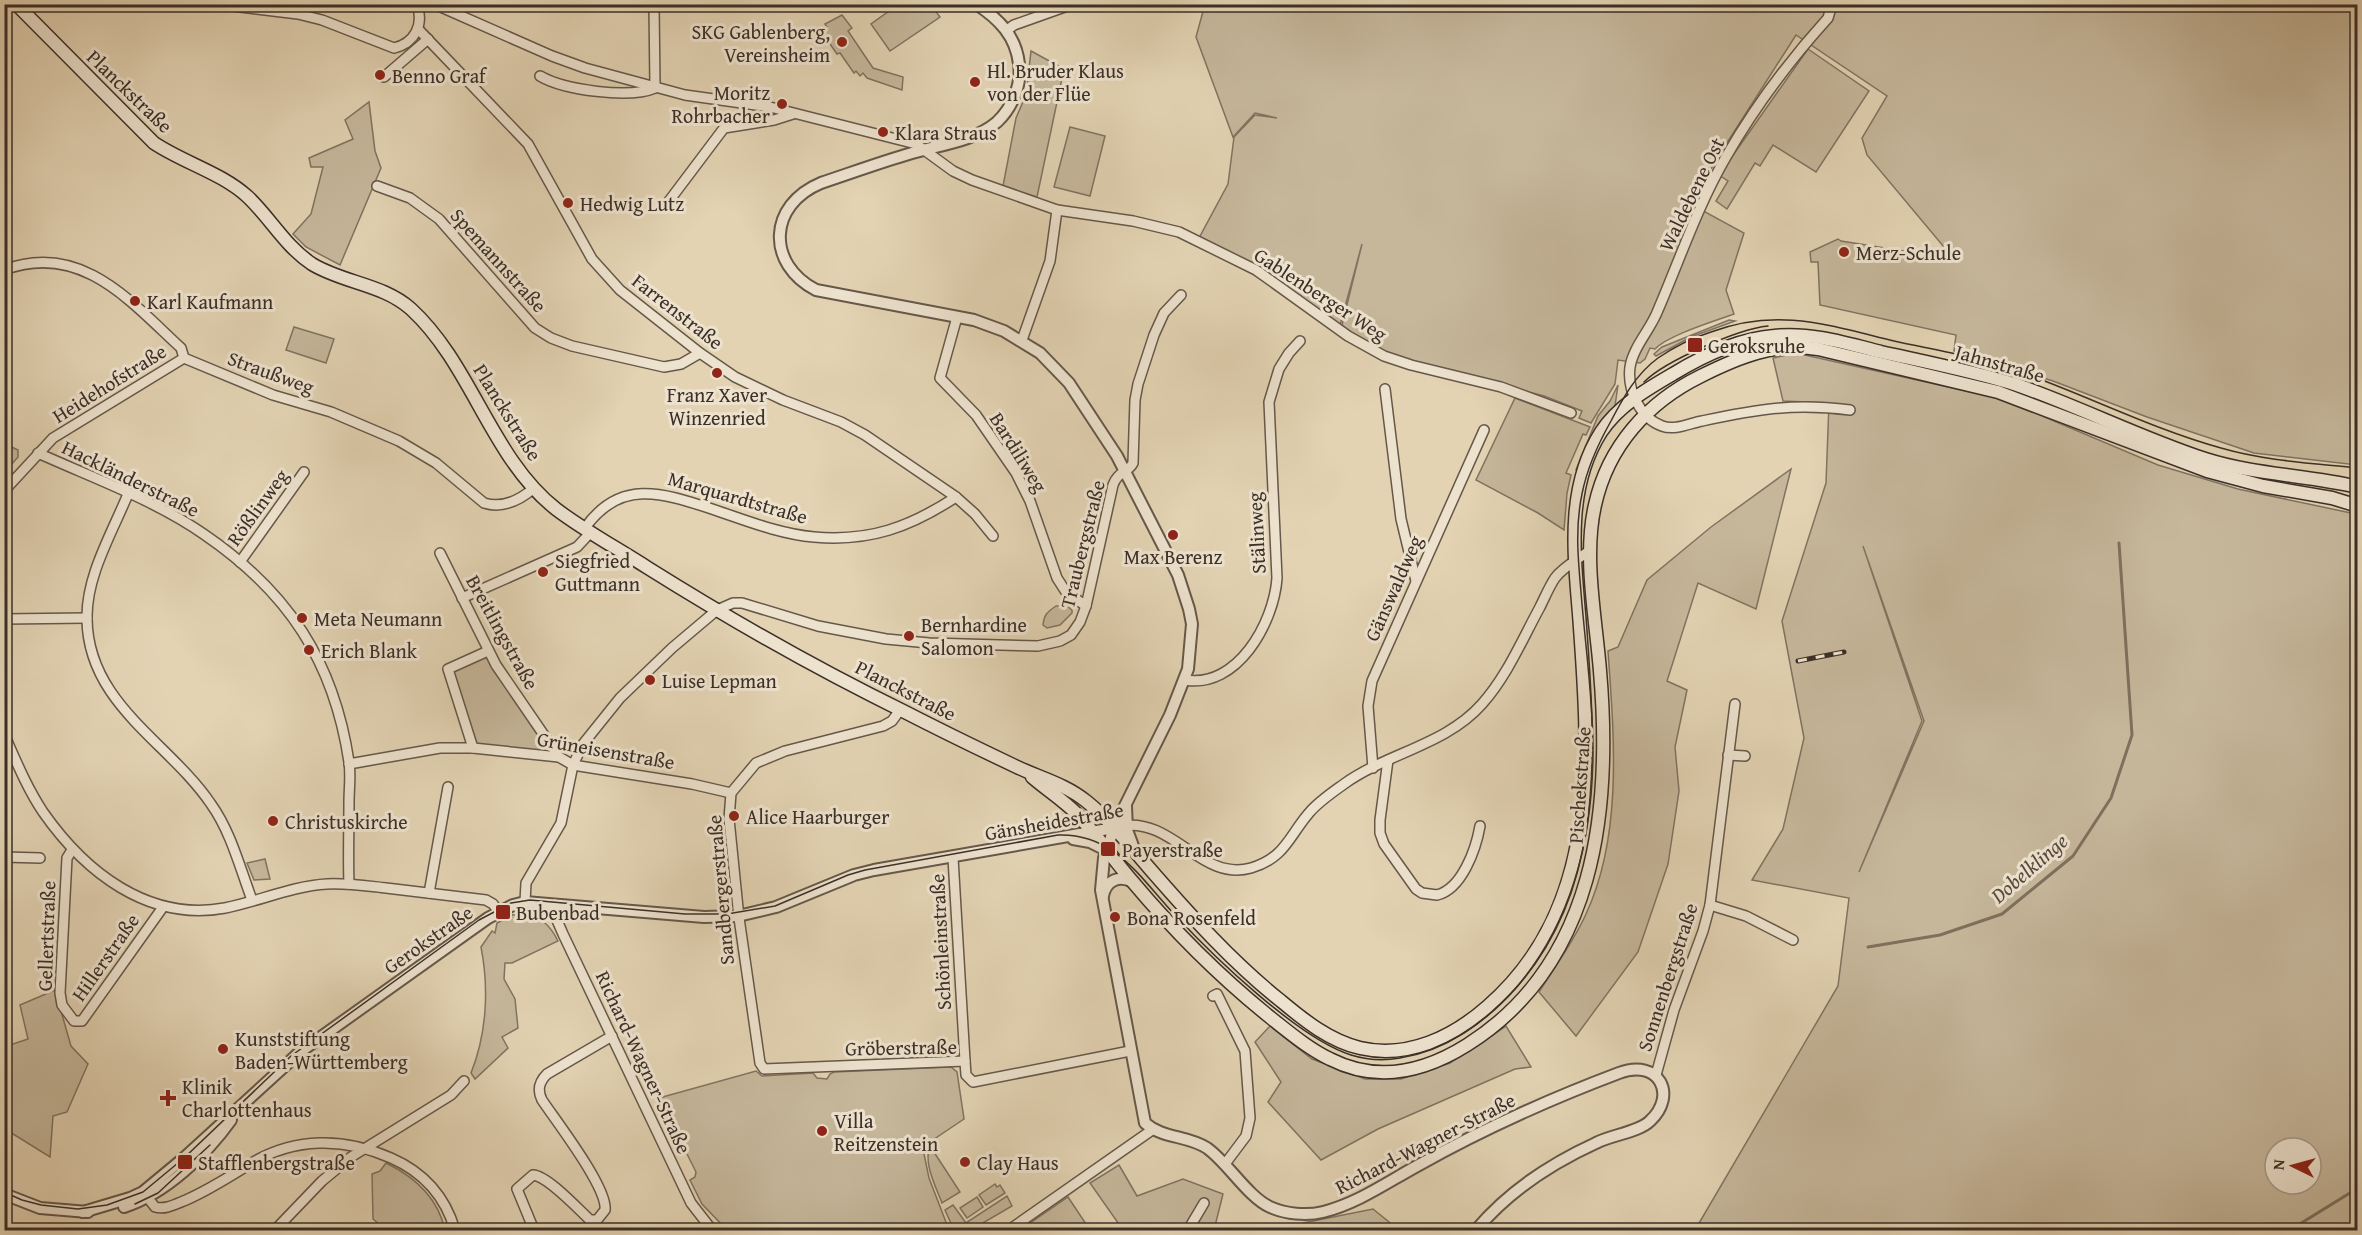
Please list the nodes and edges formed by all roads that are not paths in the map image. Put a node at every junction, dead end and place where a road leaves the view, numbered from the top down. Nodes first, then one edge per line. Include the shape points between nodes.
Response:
1 (16, 4) edge
2 (216, 4) edge
3 (417, 4) edge
4 (434, 4) edge
5 (654, 4) edge
6 (976, 4) edge
7 (1073, 4) edge
8 (1832, 4) edge
9 (418, 29) junction
10 (1007, 30) junction
11 (428, 39) junction
12 (540, 75) dead end
13 (384, 77) dead end
14 (655, 88) junction
15 (793, 114) junction
16 (923, 150) junction
17 (377, 186) dead end
18 (669, 201) dead end
19 (1057, 210) junction
20 (4, 270) edge
21 (1181, 295) dead end
22 (957, 316) junction
23 (1022, 340) junction
24 (1300, 341) dead end
25 (700, 353) junction
26 (184, 358) junction
27 (1385, 389) dead end
28 (1635, 399) junction
29 (1850, 410) dead end
30 (1571, 413) dead end
31 (1645, 414) junction
32 (1484, 430) dead end
33 (38, 453) junction
34 (1125, 471) junction
35 (304, 472) dead end
36 (534, 488) junction
37 (2358, 488) edge
38 (4, 491) edge
39 (128, 494) junction
40 (956, 497) junction
41 (2358, 506) edge
42 (588, 530) junction
43 (993, 536) dead end
44 (1590, 550) junction
45 (440, 553) dead end
46 (240, 562) junction
47 (1575, 562) junction
48 (1416, 581) junction
49 (462, 598) junction
50 (1086, 606) junction
51 (717, 610) junction
52 (87, 618) junction
53 (4, 619) edge
54 (488, 651) junction
55 (1185, 680) junction
56 (1735, 704) dead end
57 (900, 710) junction
58 (4, 734) edge
59 (473, 748) junction
60 (1728, 755) junction
61 (1745, 756) dead end
62 (559, 757) junction
63 (1388, 760) junction
64 (349, 764) junction
65 (573, 765) junction
66 (1373, 768) junction
67 (1024, 771) junction
68 (448, 787) dead end
69 (731, 793) junction
70 (1126, 800) junction
71 (1125, 812) junction
72 (1139, 825) junction
73 (1120, 826) junction
74 (1480, 826) dead end
75 (1092, 832) junction
76 (1058, 838) junction
77 (72, 850) junction
78 (1106, 850) junction
79 (4, 857) edge
80 (40, 858) dead end
81 (953, 858) junction
82 (1133, 882) junction
83 (349, 884) junction
84 (429, 893) junction
85 (252, 900) junction
86 (525, 902) junction
87 (555, 904) junction
88 (1710, 905) junction
89 (163, 907) junction
90 (1103, 908) junction
91 (499, 912) junction
92 (738, 916) junction
93 (1793, 940) dead end
94 (1213, 996) dead end
95 (74, 1021) joint
96 (612, 1036) junction
97 (1130, 1051) junction
98 (965, 1061) junction
99 (764, 1069) joint
100 (1656, 1075) junction
101 (464, 1081) dead end
102 (1152, 1130) junction
103 (363, 1148) junction
104 (1225, 1164) junction
105 (4, 1194) edge
106 (145, 1196) junction
107 (1204, 1203) dead end
108 (275, 1230) edge
109 (455, 1230) edge
110 (534, 1230) edge
111 (712, 1230) edge
112 (1009, 1230) edge
113 (1188, 1230) edge
114 (1476, 1230) edge

1 - 36 main road, Planckstraße via 154,143 246,195 304,259 339,278 390,295 412,310 446,350
2 - 9 street via 298,14 393,48 402,46
3 - 9 street
4 - 14 street, Gablenberger Weg via 552,56
5 - 14 street
6 - 10 street
7 - 10 street
8 - 28 street, Waldebene Ost via 1828,18 1773,86 1726,156 1700,208 1657,313 1632,359 1631,387
9 - 11 street, Farrenstraße
10 - 16 street via 1020,68 1014,98 1006,111 977,133
11 - 13 street
11 - 25 street, Farrenstraße via 528,144 598,267 620,290
12 - 14 street via 572,88 636,94
14 - 15 street, Gablenberger Weg
15 - 16 street, Gablenberger Weg via 916,144
15 - 18 street via 724,128
16 - 19 street, Gablenberger Weg via 972,180
16 - 22 street via 820,183 799,194 780,225 780,246 789,268 816,290
17 - 25 street, Spemannstraße via 410,198 439,219 527,319 551,338 664,367 681,364
19 - 23 street via 1050,261
19 - 30 street, Gablenberger Weg via 1179,232 1256,270 1348,336 1384,356 1501,387
20 - 26 street via 49,261 81,268 117,291 182,348
21 - 34 street, Traubergstraße via 1164,313 1150,346 1135,400 1134,458
22 - 23 street via 991,325
22 - 50 street, Bardiliweg via 940,378 976,415 1016,473 1057,578 1066,592
23 - 34 street via 1069,383
24 - 55 street, Stälinweg via 1279,369 1270,395 1277,578 1273,606 1258,637 1230,667 1205,681
25 - 40 street, Farrenstraße via 755,387 854,429
26 - 33 street, Heidehofstraße via 53,438
26 - 36 street, Straußweg via 273,396 331,412 399,441 436,463 492,506 517,501
27 - 48 street via 1401,519
28 - 31 street, Waldebene Ost
28 - 37 main road, Jahnstraße via 1723,348 1754,339 1799,335 1999,380 2211,461
28 - 47 main road, Pischekstraße via 1603,429 1587,463 1576,510
29 - 31 street via 1762,408 1669,428
31 - 41 main road, Jahnstraße via 1695,379 1743,356 1807,347 1998,392 2207,471
31 - 44 main road, Pischekstraße via 1627,434 1605,475 1594,506
32 - 48 street, Gänswaldweg
33 - 38 street, Heidehofstraße
33 - 39 street, Hackländerstraße
34 - 50 street, Traubergstraße via 1117,475 1113,485
34 - 55 street via 1178,575 1187,601 1192,641
35 - 46 street, Rößlinweg
36 - 42 main road, Planckstraße
39 - 46 street, Hackländerstraße via 204,534
39 - 52 street via 92,582
40 - 42 street, Marquardtstraße via 907,525 849,538 782,532 655,492 607,503
40 - 43 street, Farrenstraße
42 - 49 street, Marquardtstraße via 577,547
42 - 51 main road, Planckstraße
44 - 47 street, Gänsheidestraße
44 - 82 main road, Pischekstraße via 1604,749 1601,807 1591,868 1572,922 1547,967 1519,1002 1478,1038 1416,1069 1374,1073 1342,1065 1302,1042 1235,988
45 - 49 street, Breitlingstraße
46 - 64 street, Hackländerstraße via 291,615 314,650 332,691
47 - 63 street, Gänsheidestraße via 1554,580 1505,673 1480,707 1436,738
47 - 73 main road, Pischekstraße via 1586,744 1585,793 1578,845 1564,894 1540,944 1505,990 1469,1021 1438,1040 1407,1050 1368,1050 1331,1037 1289,1008 1230,958 1139,856
48 - 66 street, Gänswaldweg via 1369,693
49 - 54 street, Breitlingstraße
50 - 51 street, Traubergstraße via 1071,635 1038,646 910,642 827,628 742,603
51 - 57 main road, Planckstraße
51 - 65 street via 620,698 583,744
52 - 53 street
52 - 85 street via 94,658 104,682 210,803 224,826
54 - 59 street via 448,669
54 - 62 street, Breitlingstraße
55 - 70 street
56 - 60 street, Sonnenbergstraße
57 - 67 main road, Planckstraße
57 - 69 street, Sandbergerstraße via 883,726 784,751 756,763
58 - 77 street via 42,810
59 - 62 street, Grüneisenstraße
59 - 64 street, Grüneisenstraße via 440,748
60 - 61 street
60 - 88 street, Sonnenbergstraße
62 - 65 street, Grüneisenstraße
63 - 66 street, Gänsheidestraße
63 - 74 street via 1380,833 1416,889 1437,895 1453,885 1475,849
64 - 83 street, Hackländerstraße
65 - 69 street, Grüneisenstraße
65 - 86 street via 561,823 526,883
66 - 72 street, Gänsheidestraße via 1346,782 1309,812 1273,859 1250,868 1227,869 1205,861 1163,832
67 - 73 main road, Planckstraße via 1076,794
67 - 75 main road, Planckstraße via 1068,806
68 - 84 street
69 - 92 street, Sandbergerstraße via 729,819
70 - 71 street
70 - 73 street
71 - 72 street via 1129,821
71 - 73 street
72 - 73 street, Gänsheidestraße
73 - 75 street, Gänsheidestraße
73 - 78 street
75 - 76 street, Gänsheidestraße
75 - 78 main road, Pischekstraße
76 - 78 street via 1083,840
76 - 81 street, Gänsheidestraße
77 - 89 street via 115,884
77 - 95 street, Gellertstraße via 67,858 60,993 62,1005
78 - 82 main road, Pischekstraße
78 - 90 street via 1101,884
79 - 80 street
81 - 92 street, Gänsheidestraße via 854,875 786,904
81 - 98 street, Schönleinstraße
82 - 90 street via 1110,882 1104,891
83 - 84 street
83 - 85 street via 294,889
84 - 91 street via 486,900
85 - 89 street via 225,908
86 - 87 street, Gänsheidestraße
86 - 91 street, Gerokstraße
87 - 92 street, Gänsheidestraße via 704,917
87 - 96 street, Richard-Wagner-Straße via 556,918
88 - 93 street via 1746,916
88 - 100 street, Sonnenbergstraße
89 - 95 street, Hillerstraße via 82,1022
90 - 97 street
91 - 106 street, Gerokstraße via 300,1052 243,1105 190,1166 158,1193
92 - 99 street, Sandbergerstraße via 752,1017
94 - 104 street via 1217,994 1242,1042 1246,1061 1249,1127
96 - 110 street via 547,1074 539,1091 599,1187 605,1210 597,1220 590,1220 547,1182 533,1175 517,1189
96 - 111 street, Richard-Wagner-Straße via 691,1203
97 - 98 street, Gröberstraße via 973,1082 966,1075
97 - 102 street via 1142,1116
98 - 99 street, Gröberstraße
100 - 104 street, Richard-Wagner-Straße via 1636,1068 1600,1080 1497,1126 1376,1191 1322,1212 1305,1214 1268,1206
100 - 114 street, Sonnenbergstraße via 1662,1086 1662,1100 1647,1124 1594,1143 1542,1172 1500,1204
101 - 103 street via 451,1095
102 - 104 street, Richard-Wagner-Straße via 1198,1143
102 - 112 street
103 - 106 street via 327,1142 294,1145 260,1158 218,1185 175,1204 155,1207
103 - 108 street via 322,1181
103 - 109 street via 399,1161 424,1178 446,1206
105 - 106 street, Gerokstraße via 40,1208 103,1213
107 - 113 street

